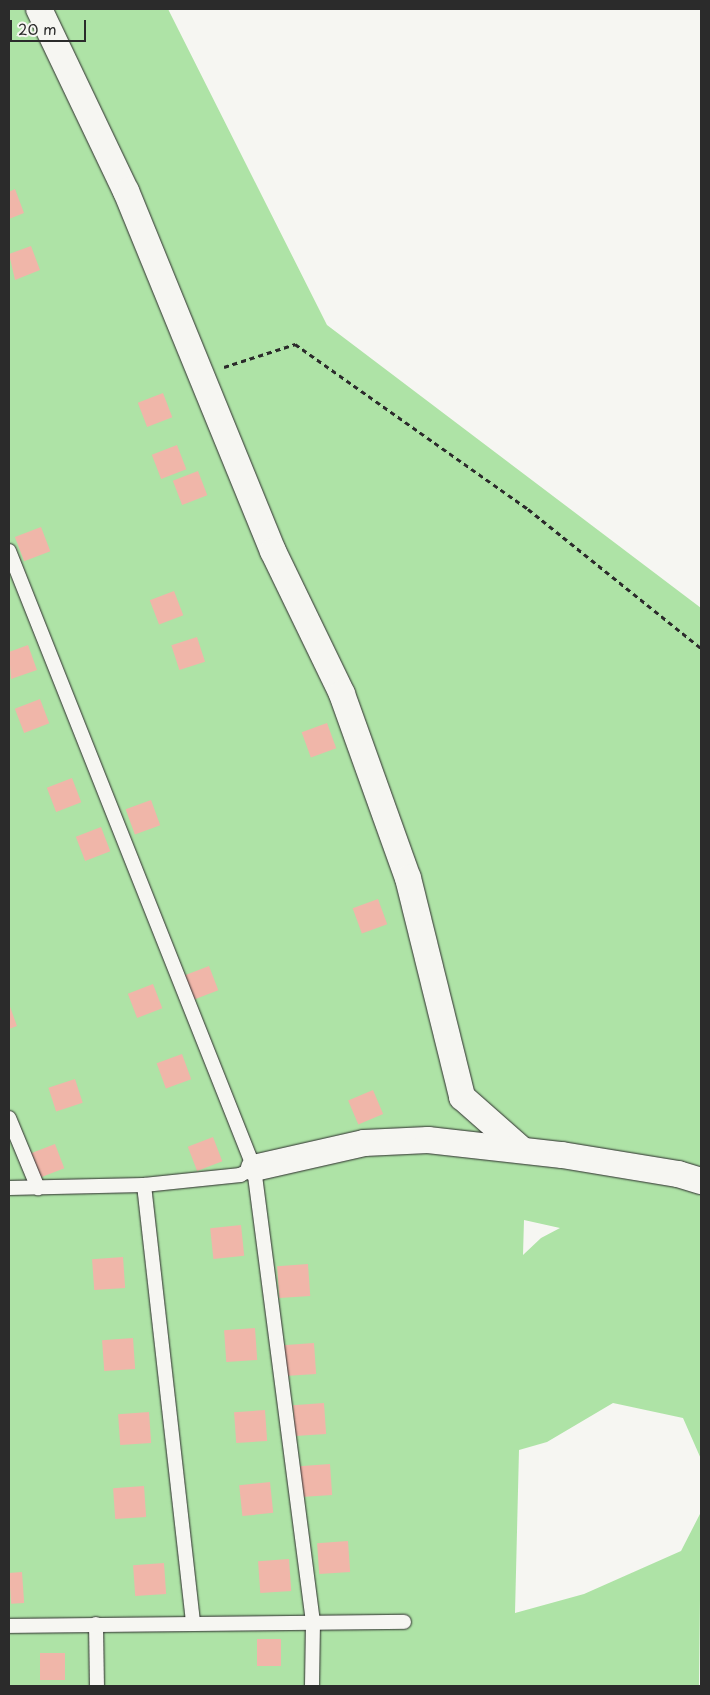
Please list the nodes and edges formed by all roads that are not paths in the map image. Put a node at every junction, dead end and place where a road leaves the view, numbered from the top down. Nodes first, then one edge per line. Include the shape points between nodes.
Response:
1 (39, 9) edge
2 (9, 551) edge
3 (9, 1118) edge
4 (521, 1149) junction
5 (254, 1168) junction
6 (701, 1182) edge
7 (144, 1185) junction
8 (9, 1188) edge
9 (38, 1188) junction
10 (193, 1622) junction
11 (313, 1622) junction
12 (404, 1622) dead end
13 (96, 1624) junction
14 (9, 1626) edge
15 (97, 1686) edge
16 (312, 1686) edge

1 - 4 street via 126,191 273,552 342,694 379,789 408,878 462,1097
2 - 5 lane
3 - 9 lane
4 - 5 street via 428,1140 364,1143
4 - 6 street via 678,1174
5 - 7 lane via 240,1175
5 - 11 lane
7 - 9 lane
7 - 10 lane
8 - 9 lane
10 - 11 lane
10 - 13 lane
11 - 12 lane
11 - 16 lane
13 - 14 lane
13 - 15 lane

